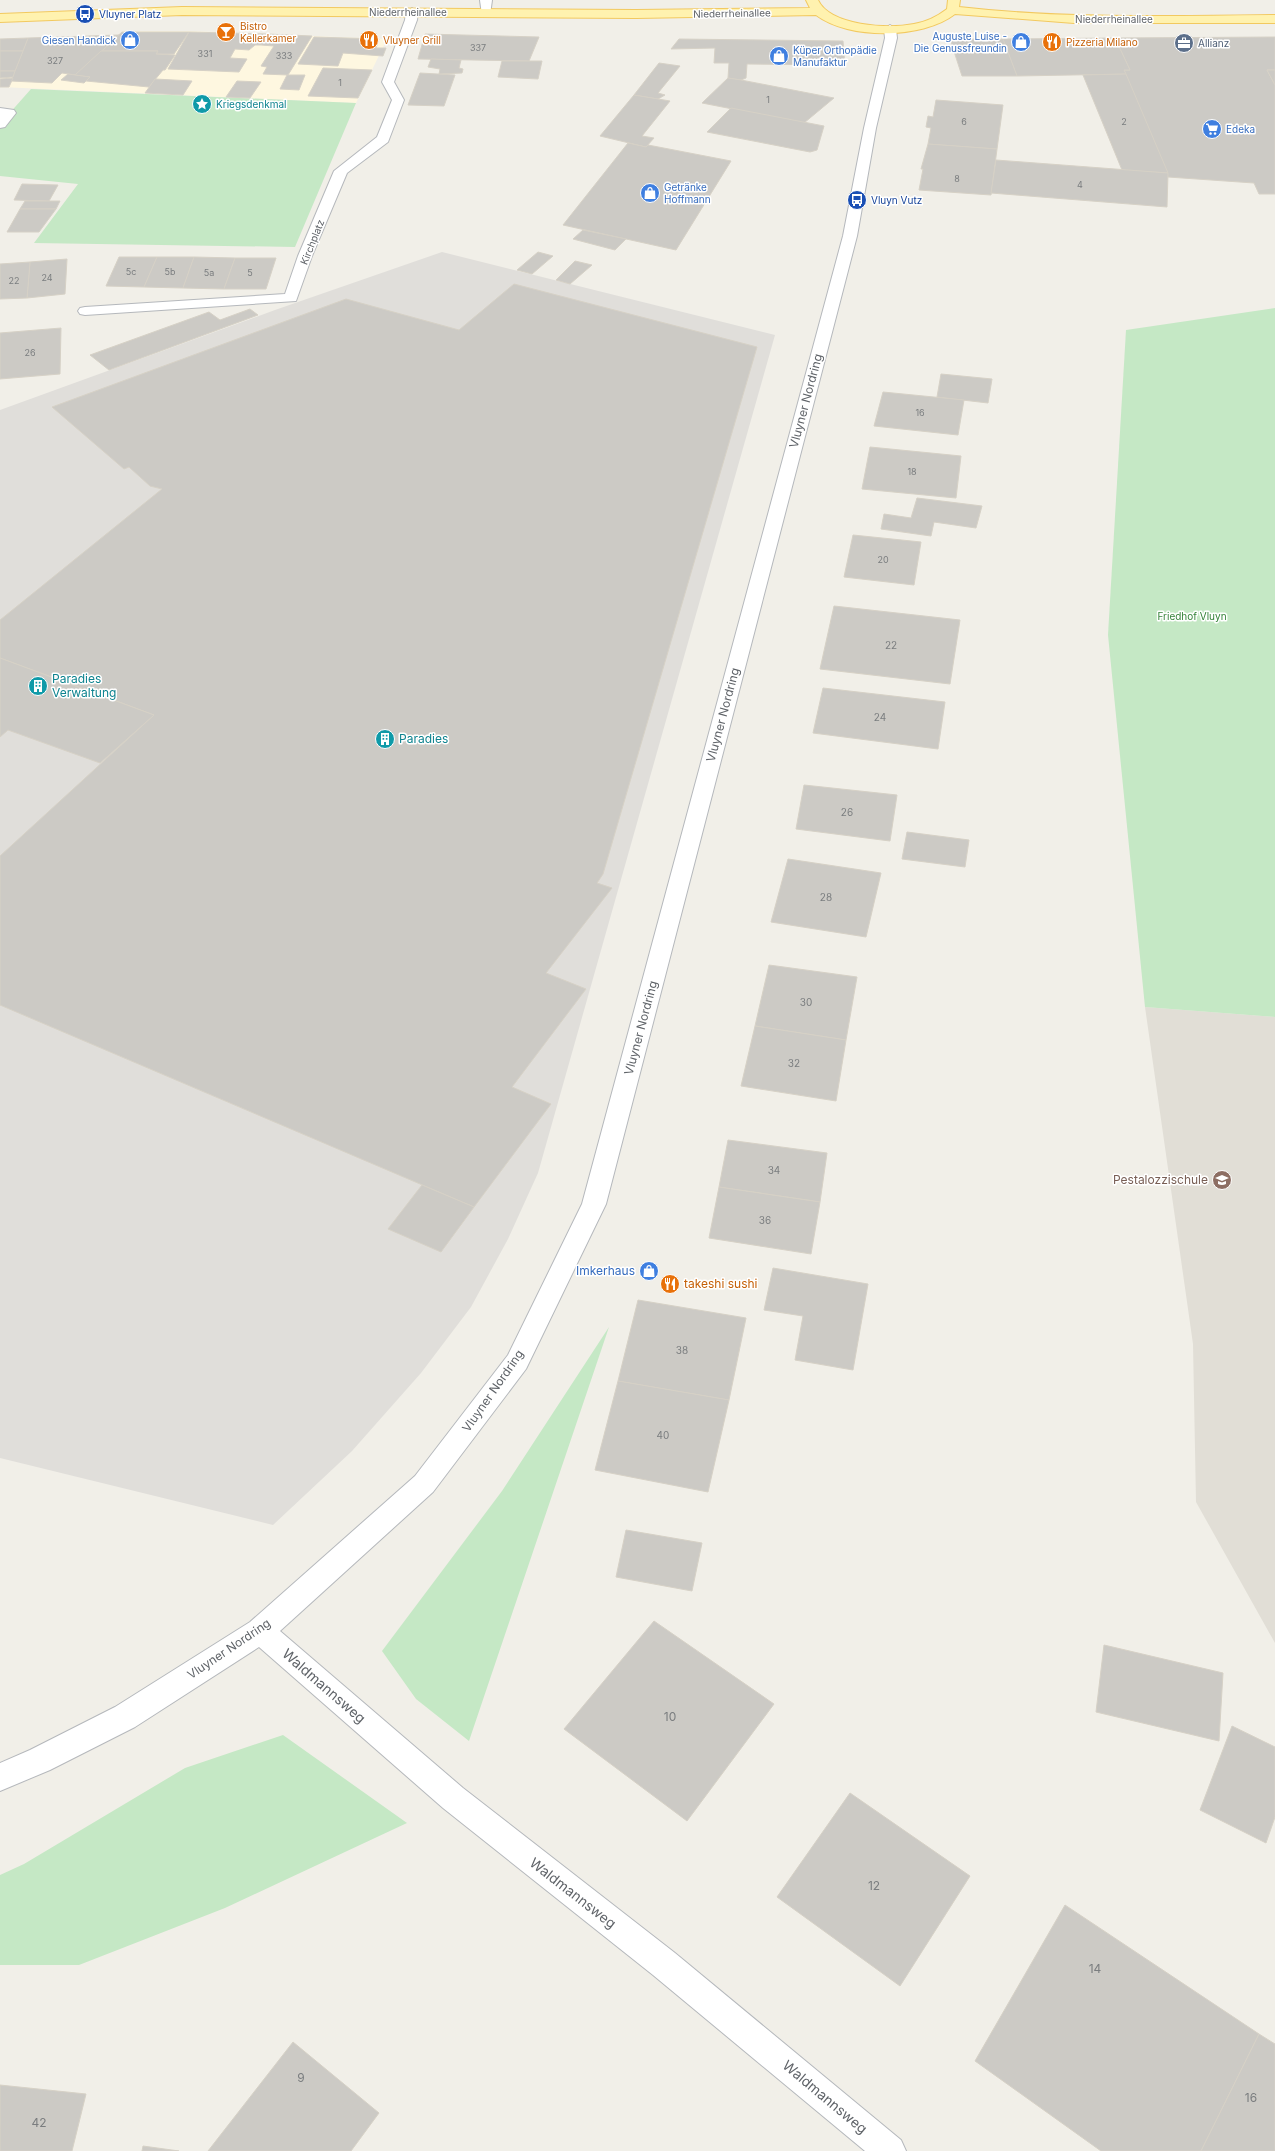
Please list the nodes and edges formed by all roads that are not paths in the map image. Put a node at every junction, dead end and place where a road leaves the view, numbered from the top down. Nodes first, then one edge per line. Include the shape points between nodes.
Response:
1 (486, 0) edge
2 (814, 5) edge
3 (953, 5) edge
4 (412, 12) junction
5 (486, 12) junction
6 (0, 18) edge
7 (1275, 19) edge
8 (890, 29) junction
9 (0, 112) edge
10 (0, 124) edge
11 (84, 311) dead end
12 (260, 1631) junction
13 (0, 1777) edge
14 (890, 2151) edge

1 - 5 street
2 - 5 main road, Niederrheinallee via 636,14
2 - 8 main road via 830,18 848,24
3 - 7 main road, Niederrheinallee via 1027,18
3 - 8 main road via 945,17 930,24
4 - 5 main road, Niederrheinallee
4 - 6 main road, Niederrheinallee via 182,11
4 - 11 street, Kirchplatz via 412,20 388,82 398,100 383,139 341,171 305,256 291,298
8 - 12 street, Vluyner Nordring via 891,38 870,128 850,236 594,1204 517,1362 424,1484
9 - 10 street via 10,113
12 - 13 street, Vluyner Nordring via 125,1717
12 - 14 street, Waldmannsweg via 453,1798 664,1964

